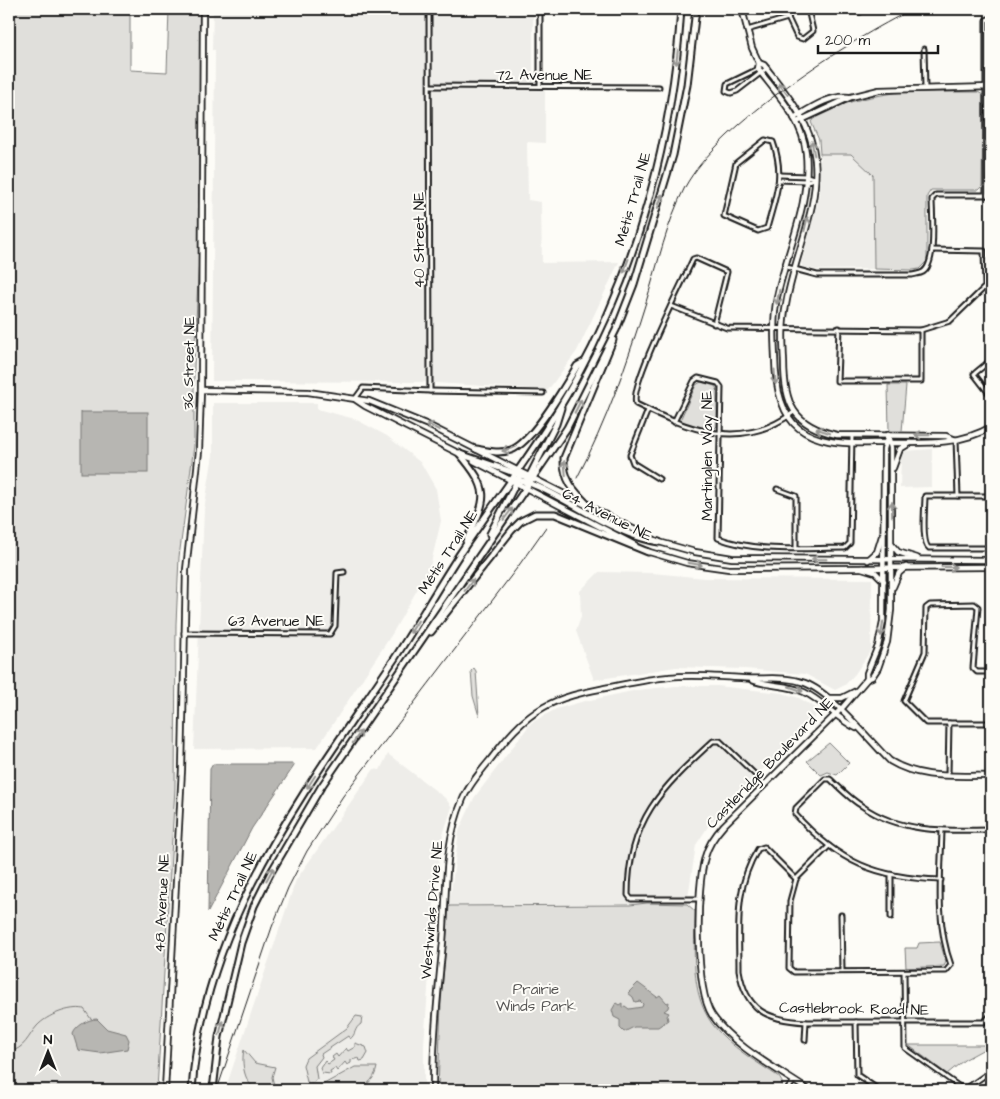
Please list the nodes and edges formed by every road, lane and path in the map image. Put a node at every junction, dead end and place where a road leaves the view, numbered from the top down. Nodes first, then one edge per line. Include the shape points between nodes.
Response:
1 (203, 9) edge
2 (429, 9) edge
3 (540, 9) edge
4 (681, 9) edge
5 (696, 9) edge
6 (742, 9) edge
7 (790, 9) edge
8 (808, 9) edge
9 (788, 18) junction
10 (991, 18) edge
11 (746, 30) junction
12 (924, 49) dead end
13 (764, 65) junction
14 (759, 71) junction
15 (430, 86) junction
16 (540, 86) junction
17 (659, 87) dead end
18 (989, 87) edge
19 (925, 88) junction
20 (802, 116) junction
21 (795, 120) junction
22 (986, 141) junction
23 (991, 141) edge
24 (780, 175) junction
25 (807, 179) junction
26 (815, 179) junction
27 (780, 180) junction
28 (986, 195) junction
29 (991, 195) edge
30 (932, 250) junction
31 (787, 267) junction
32 (795, 270) junction
33 (671, 306) junction
34 (714, 324) junction
35 (783, 327) junction
36 (774, 328) junction
37 (839, 328) junction
38 (616, 330) junction
39 (921, 330) junction
40 (991, 360) edge
41 (584, 361) junction
42 (202, 390) junction
43 (430, 391) junction
44 (543, 393) dead end
45 (991, 396) edge
46 (355, 399) junction
47 (563, 402) junction
48 (648, 410) junction
49 (794, 412) junction
50 (787, 417) junction
51 (674, 422) junction
52 (991, 427) edge
53 (720, 433) junction
54 (888, 435) junction
55 (852, 436) junction
56 (956, 440) junction
57 (885, 443) junction
58 (891, 443) junction
59 (912, 443) junction
60 (852, 444) junction
61 (476, 449) junction
62 (459, 454) junction
63 (891, 473) junction
64 (517, 476) junction
65 (534, 478) junction
66 (659, 479) dead end
67 (528, 481) junction
68 (777, 488) dead end
69 (958, 496) junction
70 (991, 496) edge
71 (590, 507) junction
72 (884, 528) junction
73 (488, 541) junction
74 (659, 542) junction
75 (892, 545) junction
76 (796, 548) junction
77 (991, 548) edge
78 (648, 552) junction
79 (458, 556) junction
80 (868, 560) junction
81 (884, 560) junction
82 (892, 560) junction
83 (924, 560) junction
84 (991, 560) edge
85 (858, 567) junction
86 (884, 567) junction
87 (892, 567) junction
88 (906, 567) junction
89 (991, 567) edge
90 (344, 572) dead end
91 (884, 581) junction
92 (892, 591) junction
93 (183, 633) junction
94 (427, 636) junction
95 (991, 672) edge
96 (751, 679) junction
97 (867, 680) junction
98 (859, 690) junction
99 (828, 698) junction
100 (840, 710) junction
101 (835, 714) junction
102 (182, 717) joint
103 (991, 723) edge
104 (949, 724) junction
105 (857, 728) junction
106 (948, 775) junction
107 (991, 776) edge
108 (765, 784) junction
109 (942, 830) junction
110 (991, 830) edge
111 (828, 846) junction
112 (892, 876) junction
113 (796, 879) junction
114 (941, 880) junction
115 (700, 899) junction
116 (841, 915) dead end
117 (892, 916) dead end
118 (842, 971) junction
119 (904, 972) junction
120 (991, 1015) edge
121 (806, 1022) junction
122 (856, 1022) junction
123 (905, 1022) junction
124 (805, 1040) dead end
125 (991, 1071) edge
126 (794, 1081) junction
127 (165, 1090) edge
128 (192, 1090) edge
129 (212, 1090) edge
130 (433, 1090) edge
131 (788, 1090) edge
132 (808, 1090) edge
133 (879, 1090) edge
134 (963, 1090) edge

1 - 42 street, 36 Street NE
2 - 15 street, 40 Street NE
3 - 16 street
4 -> 41 main road, Métis Trail NE via 670,106 651,192 619,283
38 -> 5 main road, Métis Trail NE via 634,284 671,164 687,85
6 - 11 street
7 - 9 street
8 - 9 street via 813,31 803,39 797,37
9 - 11 street
10 - 18 street via 986,20
11 - 13 street
12 - 19 street
13 - 14 street
13 - 14 street
20 -> 13 street
14 - 14 street via 727,84 726,91 737,91
14 - 21 street
15 - 16 street, 72 Avenue NE
15 - 43 street, 40 Street NE
16 - 17 street, 72 Avenue NE
18 - 19 street
18 - 22 street
19 - 20 street via 879,90 850,97
20 - 21 street
26 -> 20 street via 812,139
21 - 25 street via 806,152
22 - 23 street
22 - 28 street
24 - 25 street
24 - 27 street
24 - 27 street via 780,160 774,142 765,140 736,163 724,216 758,231 767,228
25 - 26 street
25 - 27 street
25 - 31 street
32 -> 26 street
28 - 29 street
28 - 30 street via 936,195 932,199
30 - 32 street via 930,265 923,273 912,275 817,275
30 - 39 street via 984,251 985,287 950,321
31 - 32 street
31 -> 36 street via 777,299
32 - 35 street
33 - 34 street
33 - 34 street via 692,260 696,258 727,272
33 - 48 street via 641,371 635,398 636,404
34 - 36 street via 727,328
35 - 36 street
35 - 37 street
35 - 49 street via 787,399
36 -> 50 street via 777,395
37 - 39 street
37 - 39 street via 837,381 921,381
65 -> 38 main road, Métis Trail NE via 567,428
71 -> 38 main road via 568,483 564,458 610,352
40 - 45 street via 974,374
41 - 47 main road, Métis Trail NE
41 -> 61 main road via 548,412 514,449
42 - 46 street, 64 Avenue NE via 308,392
42 - 93 street, 36 Street NE
43 - 44 street
43 - 46 street via 363,388
61 -> 46 street, 64 Avenue NE via 400,412
46 - 62 street, 64 Avenue NE
47 - 64 main road, Métis Trail NE
47 - 67 main road, Métis Trail NE via 556,424
48 - 51 street
48 - 66 street via 630,455 633,463
49 - 50 street
55 -> 49 street via 820,432
50 - 53 street via 765,430 747,434
50 - 60 street via 816,438
51 - 53 street via 693,430
51 - 53 street, Martinglen Way NE via 694,380 698,378 721,386
52 - 56 street
53 - 76 street, Martinglen Way NE via 718,538 734,544
54 - 55 street
56 -> 54 street via 946,436
54 - 57 street
54 - 58 street
55 - 60 street, Martinglen Way NE
56 - 59 street
56 - 69 street
57 - 58 street
57 - 60 street
57 - 72 street
58 - 59 street
58 - 63 street, Castleridge Boulevard NE
59 - 63 street via 900,449
60 - 76 street, Martinglen Way NE via 850,544 845,548
61 - 64 street, 64 Avenue NE
62 - 64 main road
62 - 79 main road via 483,486 484,500
75 -> 63 street, Castleridge Boulevard NE
64 - 67 main road
64 - 67 street, 64 Avenue NE
64 - 73 main road
64 - 79 main road, Métis Trail NE
65 - 67 main road
65 - 71 street, 64 Avenue NE
73 -> 67 main road, Métis Trail NE
67 - 74 main road via 623,531
67 - 78 street, 64 Avenue NE
68 - 76 street via 796,496
69 - 70 street
69 - 77 street via 925,496 926,547
71 - 74 street, 64 Avenue NE
72 - 80 street via 877,552
72 - 81 street, Castleridge Boulevard NE
73 - 94 main road, Métis Trail NE
80 -> 74 street, 64 Avenue NE via 732,558
75 - 82 street, Castleridge Boulevard NE
75 - 83 street via 903,554
78 -> 85 street, 64 Avenue NE via 687,563 729,569
94 -> 78 main road via 512,530 535,514 555,514
79 -> 128 main road, Métis Trail NE via 260,864 225,940 209,990
80 - 81 street, 64 Avenue NE
81 - 82 street, 64 Avenue NE
81 - 86 street, Castleridge Boulevard NE
82 - 83 street, 64 Avenue NE
82 - 87 street, Castleridge Boulevard NE
83 - 84 street, 64 Avenue NE
85 - 86 street, 64 Avenue NE
85 - 91 street via 875,572
86 - 87 street, 64 Avenue NE
86 - 91 street, Castleridge Boulevard NE
87 - 88 street, 64 Avenue NE
87 - 92 street, Castleridge Boulevard NE
88 -> 89 street, 64 Avenue NE
88 - 92 street via 899,573
90 - 93 street, 63 Avenue NE via 337,573 335,626 330,634
91 -> 97 street, Castleridge Boulevard NE via 881,635
92 - 97 street, Castleridge Boulevard NE via 890,627 884,652 872,677
93 - 102 street, 36 Street NE
129 -> 94 main road, Métis Trail NE via 219,1037 236,962 254,906 321,787
95 - 104 street via 976,672 973,668 978,607 974,604 930,605 926,608 925,652 904,701 926,723
96 - 99 street, Westwinds Drive NE via 797,680
96 -> 101 street, Westwinds Drive NE via 761,684 796,688
96 - 130 street, Westwinds Drive NE via 668,677 568,696 526,719 488,762 464,798 450,839
97 - 98 street, Castleridge Boulevard NE
98 - 99 street via 842,698
98 - 100 street, Castleridge Boulevard NE
99 - 100 street, Westwinds Drive NE
100 - 101 street, Castleridge Boulevard NE
100 - 105 street, Westwinds Drive NE
101 - 105 street, Westwinds Drive NE
101 - 108 street, Castleridge Boulevard NE
102 - 127 street, 48 Avenue NE
103 - 104 street
104 - 106 street
105 - 106 street via 900,768 925,775
106 - 107 street
108 - 115 street, Castleridge Boulevard NE via 724,825 710,845 702,871
108 - 115 street via 720,741 713,741 660,793 641,824 630,858 628,895 631,899
109 - 110 street
109 - 111 street via 894,824 860,806 826,779 796,808 795,814
109 - 114 street
111 - 112 street via 858,864
111 - 113 street
112 - 114 street
112 - 117 street
113 - 118 street via 790,901 789,968 794,972
113 - 121 street, Castlebrook Road NE via 764,848 758,849 748,864 740,889 739,970 743,990 756,1008 782,1021
114 - 119 street via 942,933 951,965 946,971
115 - 126 street, Castleridge Boulevard NE via 700,971 702,990 711,1014 735,1039
116 - 118 street
118 - 119 street
119 - 123 street
120 - 123 street, Castlebrook Road NE via 984,1022
121 - 122 street, Castlebrook Road NE
121 - 124 street
122 - 123 street, Castlebrook Road NE
122 - 133 street via 857,1075
123 - 134 street via 905,1048
125 - 134 street
126 - 131 street
126 - 132 street, Castleridge Boulevard NE

